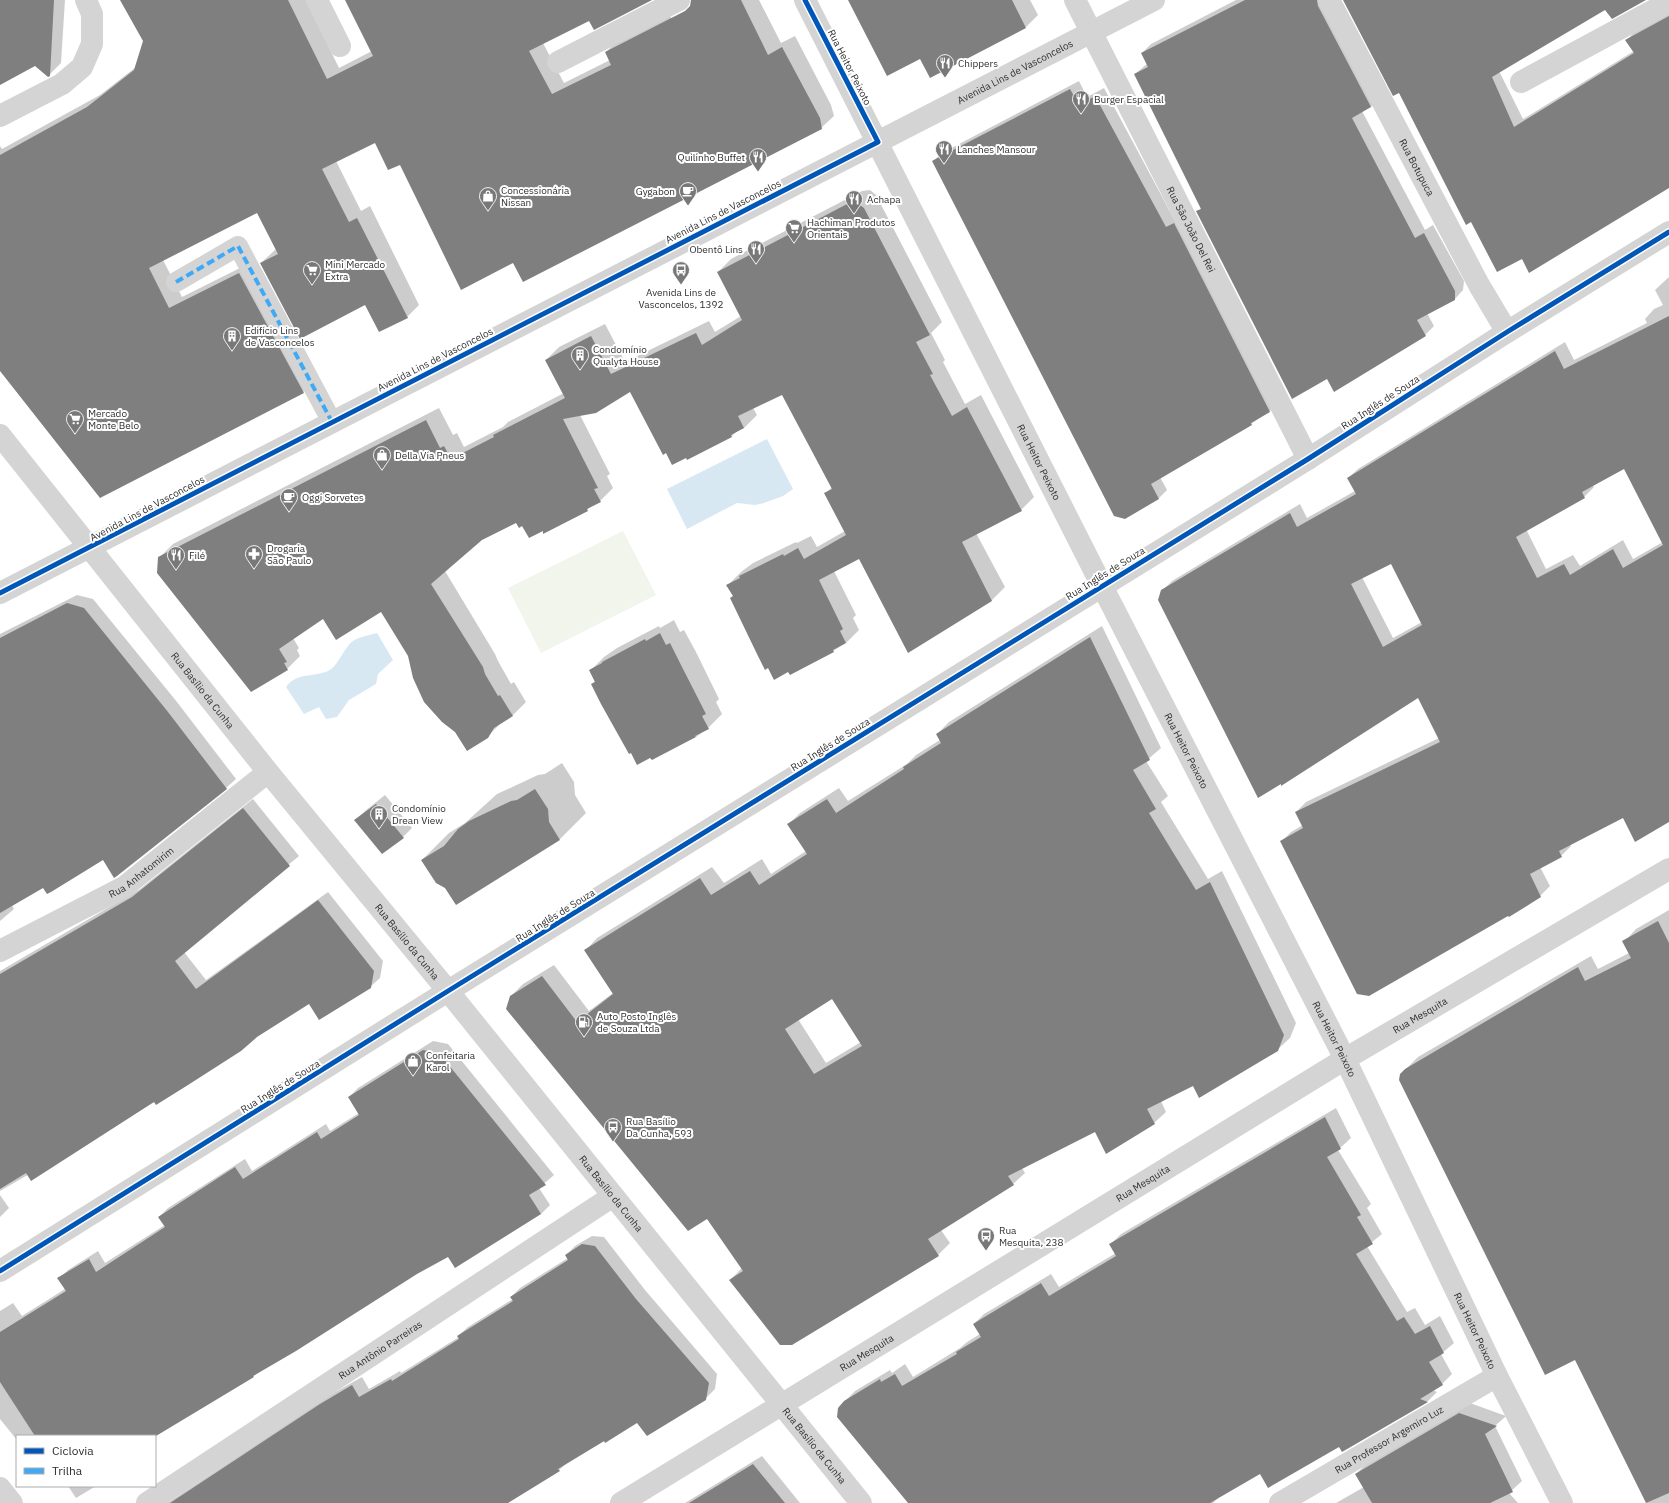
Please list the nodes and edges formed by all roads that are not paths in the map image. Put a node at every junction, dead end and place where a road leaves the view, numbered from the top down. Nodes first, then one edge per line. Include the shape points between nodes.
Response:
1 (86, 0) edge
2 (317, 0) edge
3 (679, 0) edge
4 (806, 0) edge
5 (1075, 0) edge
6 (1154, 0) edge
7 (1329, 0) edge
8 (1669, 2) edge
9 (1091, 32) junction
10 (340, 46) dead end
11 (558, 62) dead end
12 (1521, 82) dead end
13 (0, 116) edge
14 (878, 142) junction
15 (1669, 232) edge
16 (176, 282) dead end
17 (1507, 332) junction
18 (332, 422) junction
19 (0, 435) edge
20 (1308, 459) junction
21 (90, 547) junction
22 (1102, 586) junction
23 (0, 593) edge
24 (268, 772) junction
25 (1669, 869) edge
26 (0, 951) edge
27 (448, 991) junction
28 (1345, 1059) junction
29 (613, 1196) junction
30 (0, 1271) edge
31 (1497, 1376) junction
32 (780, 1405) junction
33 (0, 1488) edge
34 (12, 1503) edge
35 (147, 1503) edge
36 (621, 1503) edge
37 (860, 1503) edge
38 (1280, 1503) edge
39 (1562, 1503) edge

1 - 13 street via 92,14 92,44 82,67 62,84
2 - 10 street
3 - 11 street
4 - 14 street, Rua Heitor Peixoto
5 - 9 street, Rua São João Del Rei
6 - 9 street, Avenida Lins de Vasconcelos
7 - 17 street, Rua Botupuca via 1479,285
8 - 12 street
9 - 14 street, Avenida Lins de Vasconcelos
9 - 20 street, Rua São João Del Rei
14 - 18 street, Avenida Lins de Vasconcelos
14 - 22 street, Rua Heitor Peixoto
15 - 17 street, Rua Inglês de Souza
16 - 18 street via 238,246
17 - 20 street, Rua Inglês de Souza
18 - 21 street, Avenida Lins de Vasconcelos
19 - 21 street, Rua Basílio da Cunha
20 - 22 street, Rua Inglês de Souza
21 - 23 street, Avenida Lins de Vasconcelos
21 - 24 street, Rua Basílio da Cunha
22 - 27 street, Rua Inglês de Souza
22 - 28 street, Rua Heitor Peixoto
24 - 26 street, Rua Anhatomirim via 124,887
24 - 27 street, Rua Basílio da Cunha
25 - 28 street, Rua Mesquita
27 - 29 street, Rua Basílio da Cunha
27 - 30 street, Rua Inglês de Souza
28 - 31 street, Rua Heitor Peixoto
28 - 32 street, Rua Mesquita
29 - 32 street, Rua Basílio da Cunha
29 - 35 street, Rua Antônio Parreiras
31 - 38 street, Rua Professor Argemiro Luz
31 - 39 street, Rua Heitor Peixoto
32 - 36 street, Rua Mesquita
32 - 37 street, Rua Basílio da Cunha
33 - 34 street

